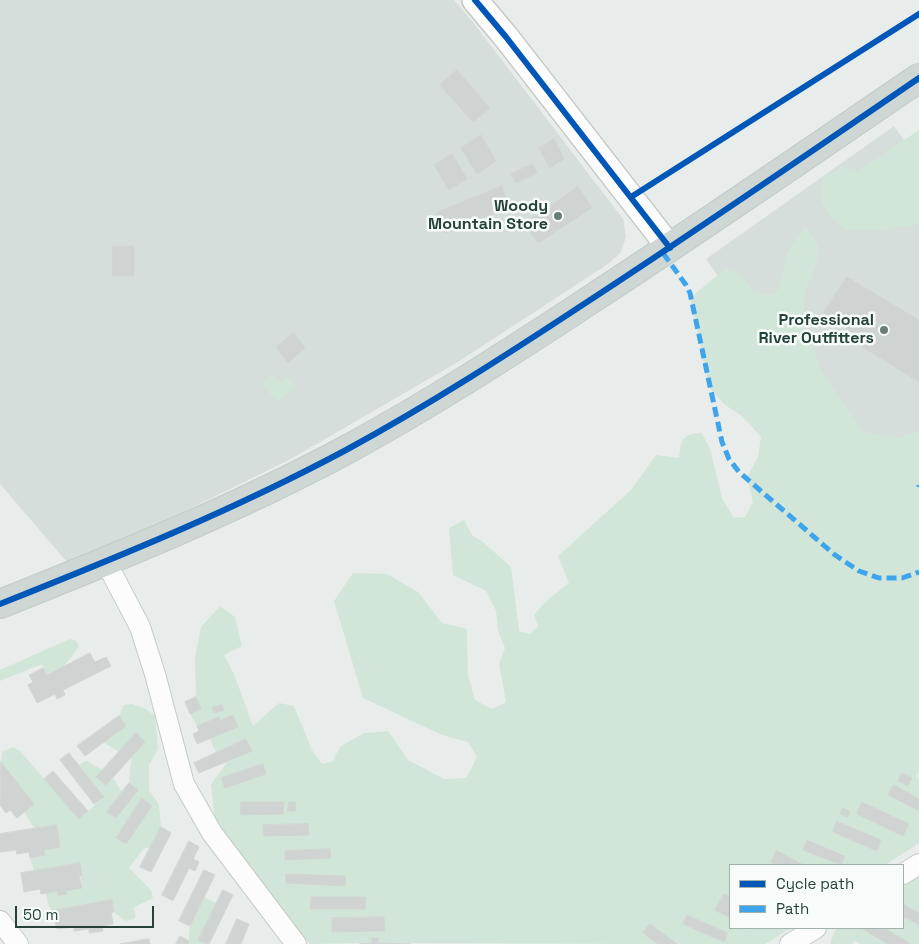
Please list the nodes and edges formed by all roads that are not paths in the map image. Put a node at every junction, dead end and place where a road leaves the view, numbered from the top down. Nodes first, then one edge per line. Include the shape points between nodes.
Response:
1 (475, 0) edge
2 (919, 78) edge
3 (670, 248) junction
4 (106, 562) junction
5 (0, 604) edge
6 (919, 864) edge
7 (904, 873) edge
8 (0, 921) edge
9 (815, 929) edge
10 (796, 943) edge
11 (18, 944) edge
12 (296, 944) edge

1 - 3 street
2 - 3 main road
3 - 4 main road via 510,353 346,449 200,522
4 - 5 main road
4 - 12 street via 140,627 184,784 212,833
6 - 7 street
8 - 11 street
9 - 10 street

